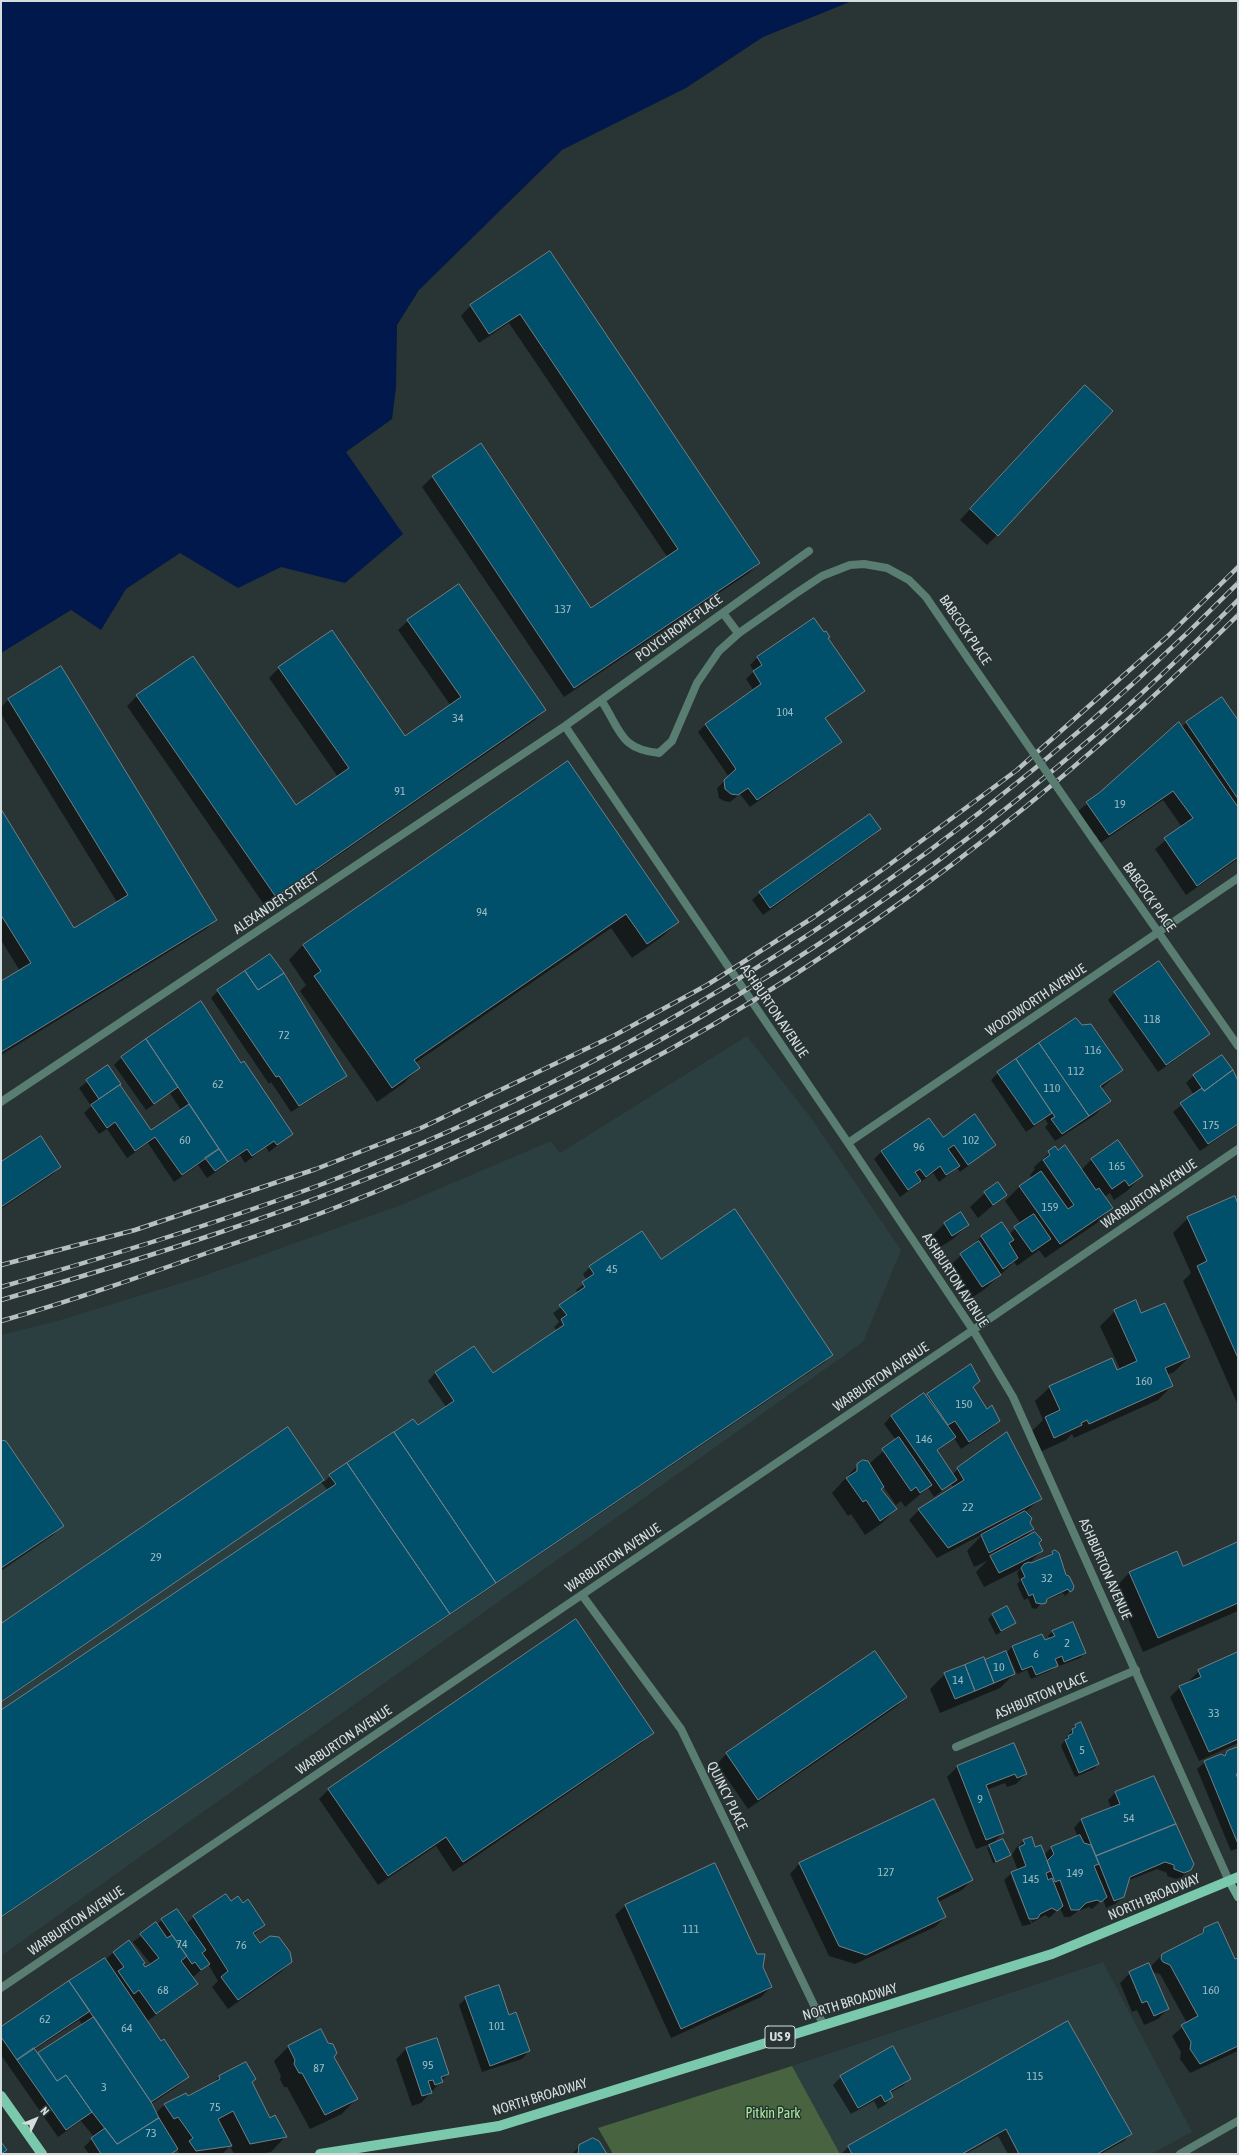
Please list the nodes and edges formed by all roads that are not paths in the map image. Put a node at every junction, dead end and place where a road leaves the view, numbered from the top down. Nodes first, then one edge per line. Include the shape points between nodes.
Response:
1 (809, 551) dead end
2 (723, 612) junction
3 (738, 633) junction
4 (601, 700) junction
5 (565, 726) junction
6 (1238, 878) edge
7 (1158, 934) junction
8 (1238, 1046) edge
9 (1, 1102) edge
10 (848, 1143) junction
11 (1238, 1149) edge
12 (973, 1330) junction
13 (582, 1595) junction
14 (1136, 1670) junction
15 (956, 1747) dead end
16 (1234, 1879) edge
17 (1238, 1897) edge
18 (1, 1988) edge
19 (823, 2024) junction
20 (1, 2096) edge
21 (1238, 2121) edge
22 (42, 2154) edge
23 (320, 2154) edge
24 (1180, 2154) edge

1 - 2 street, POLYCHROME PLACE
2 - 3 street
2 - 4 street, POLYCHROME PLACE
3 - 4 street, BABCOCK PLACE via 719,651 697,683 672,741 659,753 641,751 625,741
3 - 7 street, BABCOCK PLACE, bridge via 822,576 850,565 864,564 887,568 909,580 926,597
4 - 5 street, POLYCHROME PLACE
5 - 9 street, ALEXANDER STREET
5 - 10 street, ASHBURTON AVENUE
6 - 7 street, WOODWORTH AVENUE
7 - 8 street, BABCOCK PLACE
7 - 10 street, WOODWORTH AVENUE
10 - 12 street, ASHBURTON AVENUE
11 - 12 street, WARBURTON AVENUE
12 - 13 street, WARBURTON AVENUE
12 - 14 street, ASHBURTON AVENUE via 1030,1432
13 - 18 street, WARBURTON AVENUE
13 - 19 street, QUINCY PLACE via 681,1729
14 - 15 street, ASHBURTON PLACE
14 - 16 street, ASHBURTON AVENUE
16 - 17 main road, ASHBURTON AVENUE
16 - 19 main road, NORTH BROADWAY / US 9 via 1052,1954
19 - 23 main road, NORTH BROADWAY / US 9 via 499,2126
20 - 22 main road
21 - 24 street

